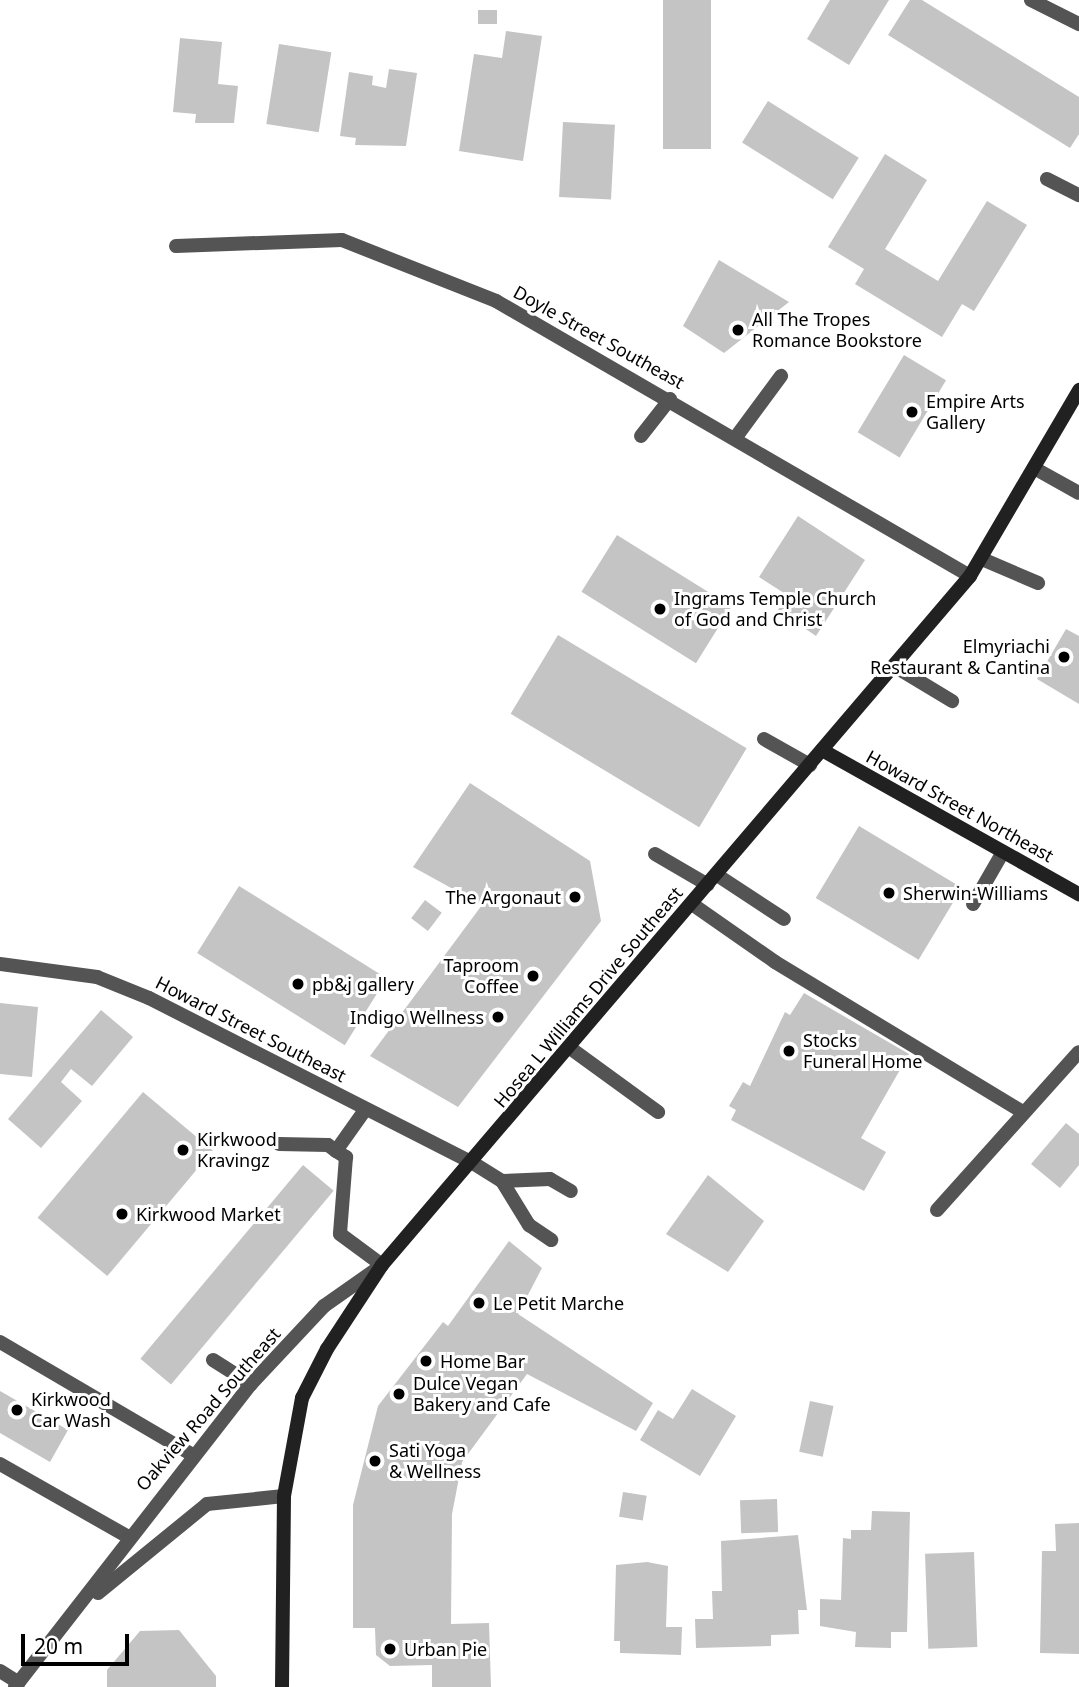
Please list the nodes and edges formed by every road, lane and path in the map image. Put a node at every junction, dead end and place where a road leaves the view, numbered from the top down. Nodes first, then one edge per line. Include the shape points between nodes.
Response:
1 (1031, 0) edge
2 (1079, 24) edge
3 (1047, 179) dead end
4 (1079, 195) edge
5 (176, 246) dead end
6 (781, 376) dead end
7 (1079, 390) edge
8 (670, 399) junction
9 (641, 436) dead end
10 (736, 437) junction
11 (1034, 468) junction
12 (1079, 493) edge
13 (982, 559) junction
14 (970, 576) junction
15 (1038, 583) dead end
16 (894, 666) junction
17 (952, 701) dead end
18 (764, 739) dead end
19 (822, 750) junction
20 (810, 765) junction
21 (1003, 852) junction
22 (655, 854) dead end
23 (713, 880) junction
24 (1079, 894) edge
25 (692, 904) junction
26 (973, 904) dead end
27 (784, 919) dead end
28 (0, 964) edge
29 (570, 1048) junction
30 (1079, 1052) edge
31 (365, 1110) junction
32 (658, 1112) dead end
33 (1024, 1113) junction
34 (279, 1144) dead end
35 (336, 1151) junction
36 (473, 1163) junction
37 (502, 1181) junction
38 (571, 1191) dead end
39 (937, 1210) dead end
40 (551, 1240) dead end
41 (382, 1265) junction
42 (0, 1342) edge
43 (213, 1360) dead end
44 (251, 1384) junction
45 (191, 1454) junction
46 (0, 1464) edge
47 (284, 1496) junction
48 (127, 1535) junction
49 (89, 1600) junction
50 (0, 1671) edge
51 (17, 1685) edge
52 (282, 1687) edge

1 - 2 street
3 - 4 street
5 - 8 street, Doyle Street Southeast via 342,240 496,301
6 - 10 street
7 - 11 street, Hosea L Williams Drive Southeast
8 - 9 street
8 - 10 street, Doyle Street Southeast
10 - 14 street, Doyle Street Southeast
11 - 12 street
11 - 13 street, Hosea L Williams Drive Southeast
13 - 14 street, Hosea L Williams Drive Southeast
13 - 15 street
14 - 16 street, Hosea L Williams Drive Southeast
16 - 17 street
16 - 19 street, Hosea L Williams Drive Southeast
18 - 20 street
19 - 20 street, Hosea L Williams Drive Southeast
19 - 21 street, Howard Street Northeast
20 - 23 street, Hosea L Williams Drive Southeast
21 - 24 street, Howard Street Northeast
21 - 26 street
22 - 23 street
23 - 25 street, Hosea L Williams Drive Southeast
23 - 27 street
25 - 29 street, Hosea L Williams Drive Southeast
25 - 33 street via 775,962
28 - 31 street, Howard Street Southeast via 97,977
29 - 32 street
29 - 36 street, Hosea L Williams Drive Southeast
30 - 33 street
31 - 35 street
31 - 36 street, Howard Street Southeast
33 - 39 street
34 - 35 street via 328,1144
35 - 41 street via 346,1157 340,1234
36 - 37 street, Howard Street Southeast
36 - 41 street, Hosea L Williams Drive Southeast
37 - 38 street via 550,1179
37 - 40 street via 529,1225
41 - 44 street, Oakview Road Southeast via 324,1306
41 - 47 street, Hosea L Williams Drive Southeast via 302,1398
42 - 45 street
43 - 44 street
44 - 45 street, Oakview Road Southeast
45 - 48 street, Oakview Road Southeast
46 - 48 street
47 - 49 street, Oakview Road Southeast via 207,1504
47 - 52 street, Hosea L Williams Drive Southeast
48 - 49 street, Oakview Road Southeast
49 - 51 street, Oakview Road Southeast
50 - 51 street

